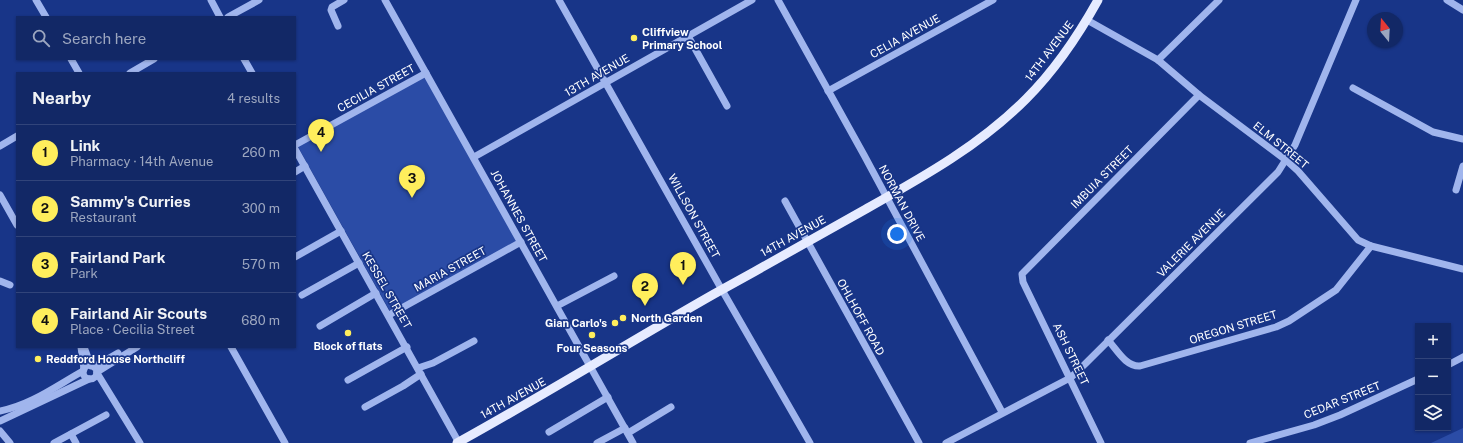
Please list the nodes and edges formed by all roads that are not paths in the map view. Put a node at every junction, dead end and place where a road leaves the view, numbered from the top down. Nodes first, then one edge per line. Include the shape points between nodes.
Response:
1 (36, 0) edge
2 (211, 0) edge
3 (259, 0) edge
4 (344, 0) edge
5 (385, 0) edge
6 (560, 0) edge
7 (752, 0) edge
8 (993, 0) edge
9 (1098, 0) edge
10 (1219, 0) edge
11 (1356, 0) edge
12 (1447, 0) edge
13 (778, 2) edge
14 (1463, 10) edge
15 (45, 16) edge
16 (219, 16) edge
17 (230, 16) edge
18 (1087, 20) junction
19 (338, 26) dead end
20 (688, 36) junction
21 (72, 60) edge
22 (152, 60) edge
23 (245, 60) edge
24 (1158, 60) junction
25 (78, 72) edge
26 (132, 72) edge
27 (251, 72) edge
28 (426, 73) junction
29 (606, 83) junction
30 (1353, 88) dead end
31 (828, 91) junction
32 (1199, 95) junction
33 (727, 106) dead end
34 (16, 137) edge
35 (1463, 139) edge
36 (296, 144) edge
37 (0, 146) edge
38 (296, 151) edge
39 (474, 157) junction
40 (1286, 161) junction
41 (305, 166) junction
42 (1463, 166) edge
43 (296, 171) edge
44 (1456, 190) dead end
45 (0, 195) edge
46 (887, 197) junction
47 (785, 201) dead end
48 (16, 223) edge
49 (341, 231) junction
50 (521, 242) junction
51 (807, 242) junction
52 (1371, 246) junction
53 (296, 256) edge
54 (359, 263) junction
55 (1463, 269) edge
56 (1022, 275) joint
57 (614, 276) dead end
58 (0, 281) edge
59 (10, 285) dead end
60 (722, 290) junction
61 (376, 293) junction
62 (302, 295) dead end
63 (557, 306) junction
64 (389, 316) junction
65 (320, 326) dead end
66 (1108, 340) junction
67 (474, 341) dead end
68 (407, 347) junction
69 (81, 348) edge
70 (84, 348) edge
71 (128, 348) edge
72 (135, 348) edge
73 (232, 348) edge
74 (1463, 357) edge
75 (1451, 363) edge
76 (591, 366) junction
77 (95, 369) junction
78 (84, 370) junction
79 (420, 371) junction
80 (1070, 378) junction
81 (90, 379) junction
82 (348, 380) dead end
83 (1415, 380) edge
84 (109, 390) junction
85 (608, 398) junction
86 (366, 407) dead end
87 (672, 407) dead end
88 (0, 411) edge
89 (1002, 412) junction
90 (106, 415) dead end
91 (0, 421) edge
92 (627, 430) junction
93 (0, 431) edge
94 (549, 432) dead end
95 (71, 434) junction
96 (10, 443) edge
97 (54, 443) edge
98 (76, 443) edge
99 (140, 443) edge
100 (285, 443) edge
101 (458, 443) edge
102 (597, 443) edge
103 (634, 443) edge
104 (810, 443) edge
105 (919, 443) edge
106 (946, 443) edge
107 (1101, 443) edge
108 (1250, 443) edge

1 - 15 street
2 - 16 street
3 - 17 street
4 - 19 street via 331,10
5 - 28 street, JOHANNES STREET
6 - 29 street, WILLSON STREET
7 - 20 street, 13TH AVENUE
8 - 31 street, CELIA AVENUE
9 - 18 main road, 14TH AVENUE
10 - 24 street
11 - 40 street, VALERIE AVENUE via 1296,145
12 - 14 street
13 - 31 street, NORMAN DRIVE
18 - 24 street, ELM STREET
18 - 46 main road, 14TH AVENUE via 1046,78 1006,119 956,156
20 - 29 street, 13TH AVENUE
20 - 33 street
21 - 25 street
22 - 26 street
23 - 27 street
24 - 32 street, ELM STREET
28 - 36 street, CECILIA STREET
28 - 39 street, JOHANNES STREET
29 - 39 street, 13TH AVENUE
29 - 60 street, WILLSON STREET
30 - 35 street via 1433,132
31 - 46 street, NORMAN DRIVE
32 - 40 street, ELM STREET
32 - 56 street, IMBUIA STREET via 1029,265
34 - 37 street
38 - 41 street, KESSEL STREET
39 - 50 street, JOHANNES STREET
40 - 52 street, ELM STREET via 1353,235
40 - 66 street, VALERIE AVENUE
41 - 43 street
41 - 49 street, KESSEL STREET
42 - 44 street
45 - 48 street
46 - 51 main road, 14TH AVENUE
46 - 89 street, NORMAN DRIVE
47 - 51 street, OHLHOFF ROAD
49 - 53 street
49 - 54 street, KESSEL STREET
50 - 63 street, JOHANNES STREET
50 - 64 street, MARIA STREET
51 - 60 main road, 14TH AVENUE
51 - 105 street, OHLHOFF ROAD
52 - 55 street, ELM STREET
52 - 66 street, OREGON STREET via 1327,297 1276,327 1140,366 1128,363
54 - 61 street, KESSEL STREET
54 - 62 street
56 - 80 street, ASH STREET via 1023,282
57 - 63 street
58 - 59 street
60 - 76 main road, 14TH AVENUE
60 - 104 street, WILLSON STREET
61 - 64 street, KESSEL STREET
61 - 65 street
63 - 76 street, JOHANNES STREET
64 - 68 street, KESSEL STREET
66 - 80 street, VALERIE AVENUE
67 - 79 street
68 - 79 street, KESSEL STREET
68 - 82 street
69 - 78 street
70 - 77 street
71 - 77 street
72 - 77 street
73 - 100 street
74 - 75 street
76 - 85 street, JOHANNES STREET
76 - 101 main road, 14TH AVENUE
77 - 78 street
77 - 81 street via 95,377
77 - 84 street
78 - 81 street via 84,375
78 - 88 street via 42,395
79 - 86 street via 403,386
79 - 101 street, KESSEL STREET
80 - 89 street, VALERIE AVENUE
80 - 107 street, ASH STREET
81 - 84 street via 98,381
81 - 91 street
83 - 108 street, CEDAR STREET via 1314,425
84 - 99 street
85 - 92 street, JOHANNES STREET
85 - 94 street
87 - 92 street
89 - 106 street, VALERIE AVENUE
90 - 95 street
92 - 102 street
92 - 103 street, JOHANNES STREET
93 - 96 street
95 - 97 street
95 - 98 street

